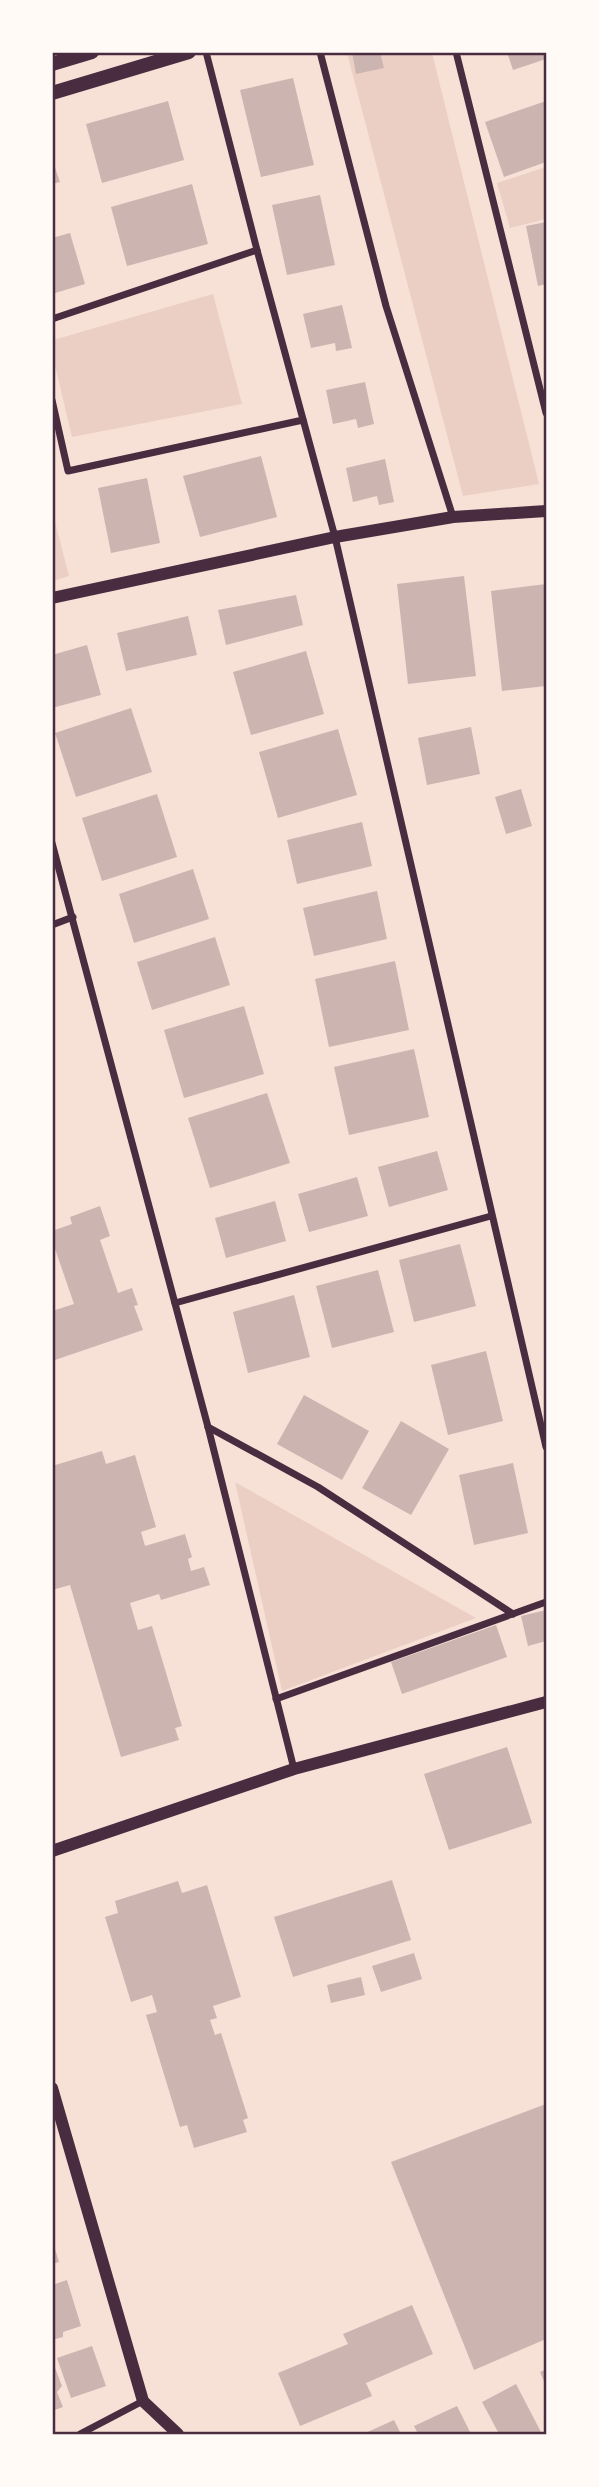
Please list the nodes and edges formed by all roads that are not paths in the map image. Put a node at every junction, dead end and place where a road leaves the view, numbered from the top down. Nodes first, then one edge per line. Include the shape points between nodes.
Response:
1 (92, 52) edge
2 (189, 52) edge
3 (206, 52) edge
4 (320, 52) edge
5 (456, 52) edge
6 (52, 64) edge
7 (52, 93) edge
8 (257, 250) junction
9 (52, 319) edge
10 (52, 400) edge
11 (547, 413) edge
12 (303, 420) junction
13 (547, 511) edge
14 (453, 517) junction
15 (335, 537) junction
16 (52, 598) edge
17 (52, 843) edge
18 (73, 917) junction
19 (52, 925) edge
20 (491, 1216) junction
21 (175, 1303) junction
22 (208, 1427) junction
23 (547, 1447) edge
24 (547, 1602) edge
25 (513, 1614) junction
26 (276, 1699) junction
27 (547, 1702) edge
28 (294, 1769) junction
29 (52, 1851) edge
30 (52, 2088) edge
31 (144, 2400) junction
32 (80, 2434) edge
33 (178, 2434) edge

1 - 6 main road
2 - 7 main road
3 - 8 street
4 - 14 street via 386,306
5 - 11 street
8 - 9 street
8 - 12 street
10 - 12 street via 68,471
12 - 15 street
13 - 14 street
14 - 15 street
15 - 16 street
15 - 20 street
17 - 18 street
18 - 19 street
18 - 21 street
20 - 21 street
20 - 23 street
21 - 22 street
22 - 25 street via 318,1487
22 - 26 street
24 - 25 street
25 - 26 street
26 - 28 street
27 - 28 street
28 - 29 street
30 - 31 street
31 - 32 street
31 - 33 street

